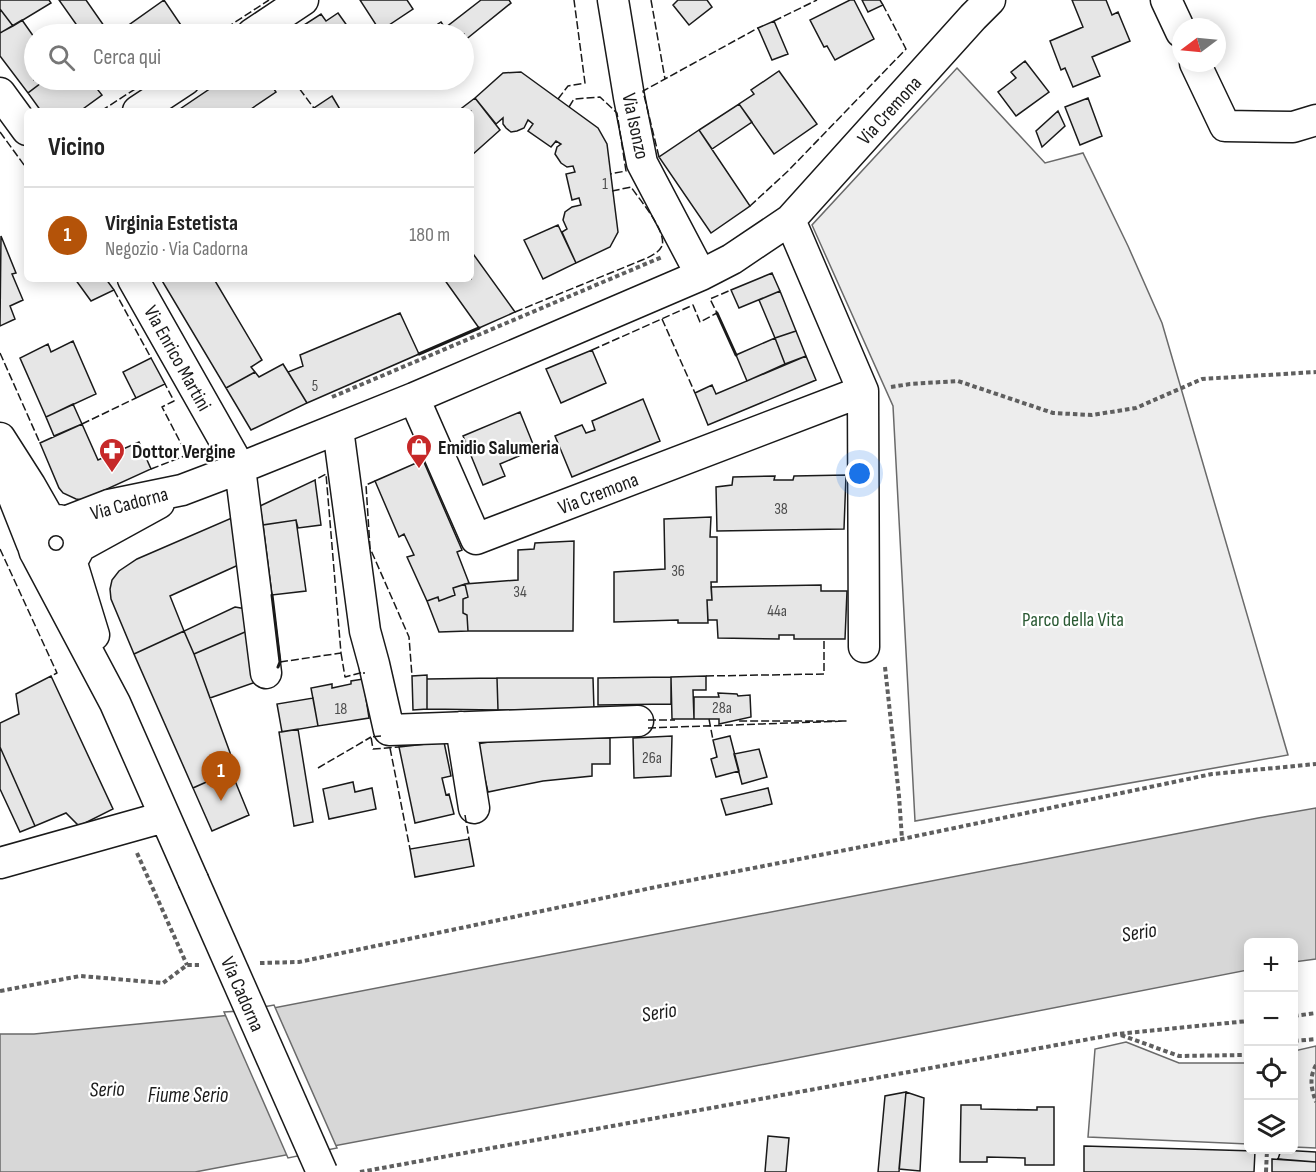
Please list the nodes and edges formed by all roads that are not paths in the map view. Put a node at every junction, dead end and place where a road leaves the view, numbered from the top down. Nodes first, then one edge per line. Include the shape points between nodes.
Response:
1 (303, 0) edge
2 (613, 0) edge
3 (990, 0) edge
4 (1166, 0) edge
5 (1174, 18) edge
6 (267, 24) edge
7 (1199, 72) edge
8 (170, 90) edge
9 (0, 93) edge
10 (143, 108) edge
11 (1316, 120) edge
12 (24, 126) edge
13 (790, 220) junction
14 (701, 275) junction
15 (135, 282) edge
16 (863, 391) junction
17 (414, 398) junction
18 (338, 429) junction
19 (0, 438) edge
20 (0, 464) edge
21 (240, 468) junction
22 (182, 489) joint
23 (56, 542) junction
24 (864, 647) road end
25 (266, 673) dead end
26 (638, 721) dead end
27 (461, 727) junction
28 (474, 808) dead end
29 (164, 817) junction
30 (0, 863) edge
31 (322, 1172) edge

1 - 6 street
2 - 14 street, Via Isonzo via 642,163
3 - 13 street, Via Cremona
4 - 5 street
7 - 11 street via 1224,126 1293,127
8 - 10 street
9 - 12 street
13 - 14 street, Via Cremona
13 - 16 street
14 - 17 street, Via Cremona
15 - 21 street, Via Enrico Martini
16 - 17 street, Via Cremona via 476,539
16 - 24 street
17 - 18 street, Via Cremona
18 - 21 street, Via Cremona
18 - 27 street via 365,631 389,730
19 - 23 street, Via Cadorna via 30,485
20 - 23 street, Via Cadorna
21 - 22 street, Via Cremona
21 - 25 street
22 - 23 street, Via Cadorna via 117,527
23 - 29 street, Via Cadorna via 115,703
26 - 27 street
27 - 28 street
29 - 30 street
29 - 31 street, Via Cadorna, bridge

